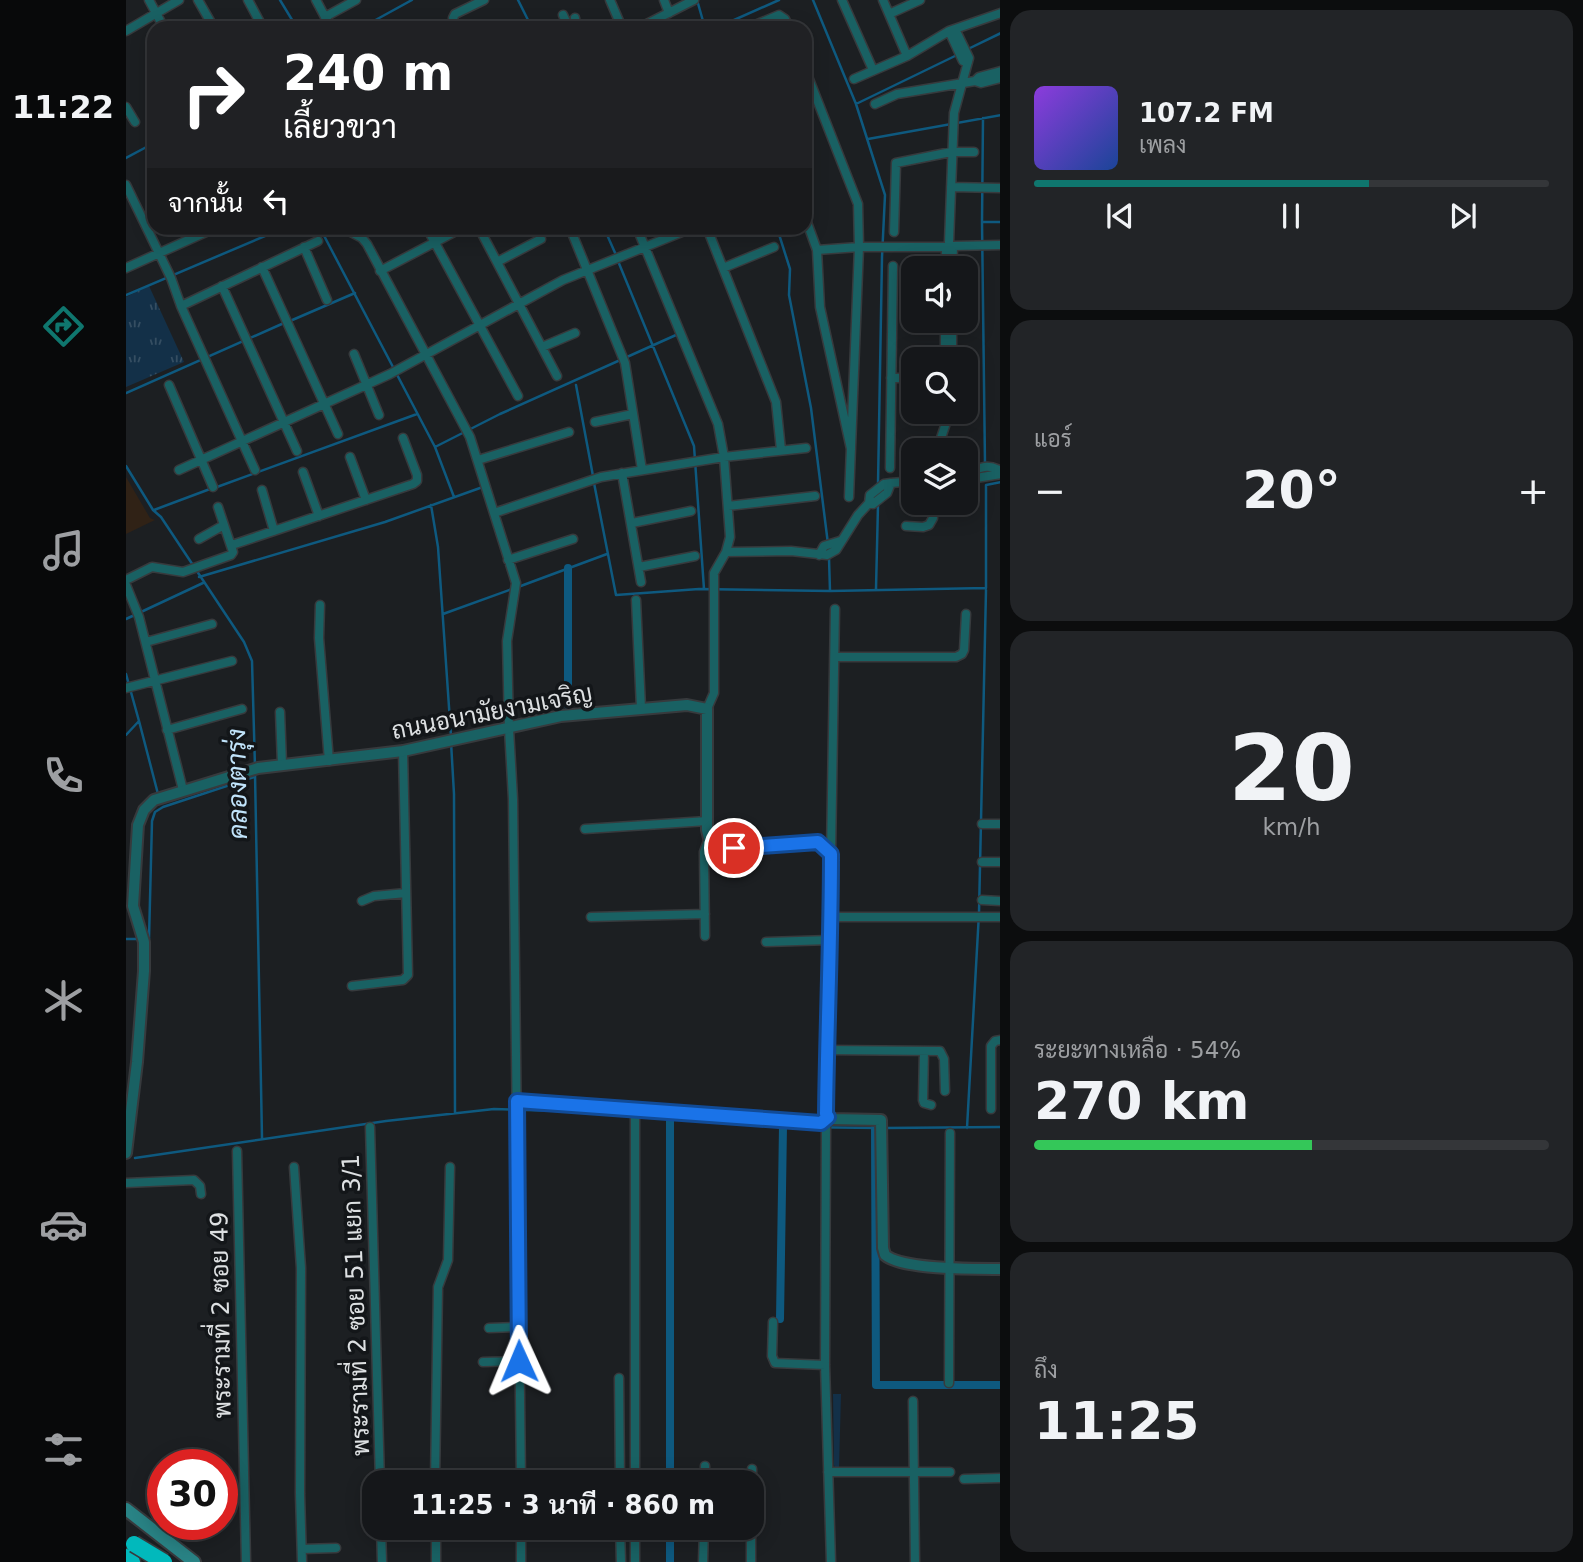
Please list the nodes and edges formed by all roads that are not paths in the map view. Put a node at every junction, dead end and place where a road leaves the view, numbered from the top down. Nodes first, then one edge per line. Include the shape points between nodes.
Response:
1 (149, 0) edge
2 (179, 0) edge
3 (198, 0) edge
4 (248, 0) edge
5 (316, 0) edge
6 (356, 0) edge
7 (484, 0) edge
8 (610, 0) edge
9 (664, 0) edge
10 (842, 0) edge
11 (883, 0) edge
12 (920, 0) edge
13 (693, 1) edge
14 (156, 13) junction
15 (669, 13) junction
16 (1000, 13) edge
17 (889, 14) junction
18 (563, 15) dead end
19 (325, 16) junction
20 (575, 18) dead end
21 (160, 21) edge
22 (210, 21) edge
23 (259, 21) edge
24 (328, 21) edge
25 (454, 21) edge
26 (567, 21) edge
27 (575, 21) edge
28 (619, 21) edge
29 (653, 21) edge
30 (765, 21) edge
31 (786, 21) edge
32 (952, 30) junction
33 (126, 31) edge
34 (907, 56) junction
35 (873, 70) junction
36 (1000, 71) edge
37 (1000, 78) edge
38 (854, 79) dead end
39 (975, 82) junction
40 (961, 83) junction
41 (812, 87) edge
42 (875, 104) dead end
43 (126, 107) edge
44 (135, 122) dead end
45 (951, 152) junction
46 (974, 152) dead end
47 (126, 185) edge
48 (951, 187) junction
49 (1000, 188) edge
50 (147, 230) edge
51 (894, 232) dead end
52 (149, 235) edge
53 (190, 235) edge
54 (356, 235) edge
55 (431, 235) edge
56 (448, 235) edge
57 (483, 235) edge
58 (573, 235) edge
59 (640, 235) edge
60 (674, 235) edge
61 (710, 235) edge
62 (812, 235) edge
63 (541, 239) dead end
64 (318, 241) dead end
65 (435, 242) junction
66 (1000, 245) edge
67 (645, 246) junction
68 (303, 247) junction
69 (774, 247) dead end
70 (859, 247) junction
71 (949, 247) junction
72 (817, 250) junction
73 (158, 254) junction
74 (948, 256) edge
75 (951, 256) edge
76 (497, 262) junction
77 (893, 266) dead end
78 (262, 267) junction
79 (126, 268) edge
80 (723, 268) junction
81 (587, 269) junction
82 (380, 271) junction
83 (222, 286) junction
84 (327, 300) dead end
85 (520, 303) junction
86 (181, 306) junction
87 (480, 325) junction
88 (575, 333) dead end
89 (542, 347) junction
90 (354, 354) dead end
91 (425, 355) junction
92 (557, 376) dead end
93 (891, 378) junction
94 (901, 378) edge
95 (854, 379) junction
96 (835, 381) junction
97 (367, 385) junction
98 (169, 386) dead end
99 (518, 397) dead end
100 (326, 404) junction
101 (633, 414) junction
102 (379, 415) dead end
103 (284, 422) junction
104 (595, 422) dead end
105 (944, 424) edge
106 (569, 432) dead end
107 (338, 434) dead end
108 (403, 438) dead end
109 (940, 438) edge
110 (243, 441) junction
111 (806, 448) dead end
112 (851, 449) junction
113 (781, 450) junction
114 (297, 451) dead end
115 (350, 457) dead end
116 (724, 457) junction
117 (201, 459) junction
118 (478, 460) junction
119 (890, 468) dead end
120 (179, 470) dead end
121 (255, 470) dead end
122 (642, 470) junction
123 (303, 472) dead end
124 (997, 472) edge
125 (622, 473) junction
126 (978, 473) edge
127 (901, 484) edge
128 (213, 486) dead end
129 (261, 491) dead end
130 (815, 496) dead end
131 (849, 497) dead end
132 (366, 500) junction
133 (728, 506) junction
134 (218, 507) dead end
135 (691, 511) dead end
136 (494, 513) junction
137 (933, 515) edge
138 (319, 516) junction
139 (632, 523) junction
140 (224, 525) junction
141 (906, 526) dead end
142 (274, 531) junction
143 (573, 538) dead end
144 (199, 539) dead end
145 (232, 545) junction
146 (726, 552) junction
147 (695, 556) dead end
148 (508, 560) junction
149 (639, 567) junction
150 (641, 582) dead end
151 (126, 583) edge
152 (636, 600) dead end
153 (320, 605) dead end
154 (835, 609) dead end
155 (966, 614) dead end
156 (212, 624) dead end
157 (146, 642) junction
158 (835, 657) junction
159 (232, 662) dead end
160 (156, 679) junction
161 (129, 687) edge
162 (641, 708) junction
163 (242, 709) dead end
164 (706, 709) junction
165 (280, 712) dead end
166 (509, 729) junction
167 (167, 730) junction
168 (403, 751) junction
169 (329, 761) junction
170 (282, 764) junction
171 (183, 790) junction
172 (707, 821) junction
173 (982, 824) dead end
174 (1000, 824) edge
175 (585, 829) dead end
176 (709, 838) junction
177 (831, 854) junction
178 (982, 862) dead end
179 (1000, 862) edge
180 (406, 893) junction
181 (982, 900) dead end
182 (362, 901) dead end
183 (1000, 901) edge
184 (705, 914) junction
185 (591, 917) dead end
186 (831, 917) junction
187 (1000, 917) edge
188 (705, 936) dead end
189 (830, 940) junction
190 (766, 942) dead end
191 (352, 986) dead end
192 (1000, 1040) edge
193 (827, 1049) junction
194 (923, 1051) junction
195 (945, 1091) dead end
196 (517, 1103) junction
197 (931, 1105) dead end
198 (991, 1109) dead end
199 (828, 1117) junction
200 (635, 1118) dead end
201 (370, 1127) dead end
202 (950, 1133) dead end
203 (237, 1151) dead end
204 (126, 1153) edge
205 (294, 1167) dead end
206 (450, 1167) dead end
207 (126, 1183) edge
208 (201, 1194) dead end
209 (951, 1268) junction
210 (1000, 1269) edge
211 (774, 1322) dead end
212 (519, 1327) junction
213 (489, 1328) dead end
214 (519, 1361) junction
215 (483, 1362) dead end
216 (825, 1364) junction
217 (619, 1378) dead end
218 (949, 1383) dead end
219 (913, 1401) dead end
220 (705, 1466) dead end
221 (380, 1470) edge
222 (435, 1470) edge
223 (521, 1470) edge
224 (620, 1470) edge
225 (635, 1470) edge
226 (705, 1470) edge
227 (828, 1472) junction
228 (913, 1472) junction
229 (950, 1472) dead end
230 (1000, 1478) edge
231 (964, 1479) dead end
232 (126, 1509) edge
233 (381, 1540) edge
234 (436, 1540) edge
235 (521, 1540) edge
236 (620, 1540) edge
237 (635, 1540) edge
238 (704, 1540) edge
239 (751, 1540) edge
240 (336, 1548) dead end
241 (128, 1549) edge
242 (302, 1549) junction
243 (132, 1562) edge
244 (157, 1562) edge
245 (163, 1562) edge
246 (194, 1562) edge
247 (246, 1562) edge
248 (302, 1562) edge
249 (382, 1562) edge
250 (436, 1562) edge
251 (521, 1562) edge
252 (621, 1562) edge
253 (635, 1562) edge
254 (703, 1562) edge
255 (751, 1562) edge
256 (831, 1562) edge
257 (915, 1562) edge

1 - 14 street
2 - 14 street
3 - 22 street
4 - 23 street
5 - 19 street
6 - 19 street
7 - 25 street via 455,14
8 - 28 street
9 - 15 street
10 - 35 street
11 - 17 street
12 - 17 street
13 - 15 street
14 - 21 street
14 - 33 street
15 - 29 street
16 - 32 street
17 - 34 street
18 - 26 street
19 - 24 street
20 - 27 street
30 - 31 street via 779,15
32 - 34 street
32 - 40 street via 965,56
34 - 35 street
35 - 38 street
36 - 39 street
37 - 39 street
39 - 40 street
40 - 42 street via 897,94
40 - 45 street
41 - 70 street via 858,204
43 - 44 street
45 - 46 street
45 - 48 street
45 - 51 street via 897,163
47 - 50 street
48 - 49 street
48 - 71 street
52 - 73 street
53 - 73 street
54 - 82 street via 365,241
55 - 65 street
56 - 65 street
57 - 76 street
58 - 81 street
59 - 67 street
60 - 67 street
61 - 80 street
62 - 72 street
63 - 76 street
64 - 68 street
65 - 82 street
65 - 87 street
66 - 71 street
67 - 81 street
67 - 116 street via 718,424
68 - 78 street
68 - 84 street
69 - 80 street
70 - 71 street
70 - 72 street
70 - 95 street
71 - 74 street
71 - 75 street
72 - 96 street via 818,298
73 - 79 street
73 - 86 street
76 - 85 street
77 - 93 street
78 - 83 street
78 - 100 street
80 - 113 street via 776,402
81 - 85 street
81 - 101 street via 625,363
82 - 91 street
83 - 86 street
83 - 103 street
85 - 87 street
85 - 89 street
86 - 110 street
87 - 91 street
87 - 99 street
88 - 89 street
89 - 92 street
90 - 97 street
91 - 97 street
91 - 118 street
93 - 94 street
93 - 119 street
95 - 96 street
95 - 112 street
96 - 112 street
97 - 100 street
97 - 102 street
98 - 117 street
100 - 103 street
100 - 107 street
101 - 104 street
101 - 122 street
103 - 110 street
103 - 114 street
105 - 109 street
106 - 118 street
108 - 132 street via 417,481
110 - 117 street
110 - 121 street
111 - 113 street
112 - 131 street
113 - 116 street
115 - 132 street
116 - 122 street
116 - 133 street
117 - 120 street
117 - 128 street
118 - 136 street
122 - 125 street
123 - 138 street
124 - 126 street
125 - 136 street
125 - 139 street
127 - 146 street via 887,487 870,501 823,555
129 - 142 street
130 - 133 street
132 - 138 street
133 - 146 street
134 - 140 street
135 - 139 street
136 - 148 street
137 - 141 street via 929,525
138 - 142 street
139 - 149 street
140 - 144 street
140 - 145 street
142 - 145 street
143 - 148 street
145 - 151 street via 228,557 186,572 152,566
146 - 164 street via 714,573 714,694
147 - 149 street
148 - 166 street via 516,583 508,640
149 - 150 street
151 - 157 street
152 - 162 street
153 - 169 street
154 - 158 street
155 - 158 street via 964,650 956,657
156 - 157 street
157 - 160 street
158 - 177 street
159 - 160 street
160 - 161 street
160 - 167 street
162 - 164 street, ถนนอนามัยงามเจริญ via 687,705
162 - 166 street, ถนนอนามัยงามเจริญ via 561,716
163 - 167 street
164 - 172 street
165 - 170 street
166 - 168 street, ถนนอนามัยงามเจริญ
166 - 196 street
167 - 171 street
168 - 169 street, ถนนอนามัยงามเจริญ
168 - 180 street
169 - 170 street, ถนนอนามัยงามเจริญ
170 - 171 street, ถนนอนามัยงามเจริญ
171 - 204 street, ถนนอนามัยงามเจริญ via 160,798 145,810 138,825 133,906 144,942 144,971
172 - 175 street
172 - 176 street
173 - 174 street
176 - 177 street via 713,845 724,848 818,842
176 - 184 street via 704,852
177 - 186 street
178 - 179 street
180 - 182 street
180 - 191 street via 407,979
181 - 183 street
184 - 185 street
184 - 188 street
186 - 187 street
186 - 189 street
189 - 190 street
189 - 193 street
192 - 198 street via 991,1046
193 - 194 street
193 - 199 street
194 - 195 street via 943,1054
194 - 197 street via 923,1100
196 - 199 street via 821,1123
196 - 212 street
199 - 209 street via 881,1120 885,1255 896,1262
199 - 216 street
200 - 225 street
201 - 221 street, พระรามที่ 2 ซอย 51 แยก 3/1
202 - 209 street
203 - 247 street, พระรามที่ 2 ซอย 49
205 - 242 street via 302,1268
206 - 222 street via 448,1260 438,1287
207 - 208 street via 194,1180
209 - 210 street
209 - 218 street
211 - 216 street via 775,1363
212 - 213 street
212 - 214 street
214 - 215 street
214 - 223 street
216 - 227 street
217 - 224 street
219 - 228 street
220 - 226 street
227 - 228 street
227 - 256 street
228 - 229 street
228 - 257 street
230 - 231 street
232 - 246 main road
233 - 249 street
234 - 250 street
235 - 251 street
236 - 252 street
237 - 253 street
238 - 254 street
239 - 255 street
240 - 242 street
241 - 243 highway
241 - 244 highway, bridge
241 - 245 highway, bridge
242 - 248 street

